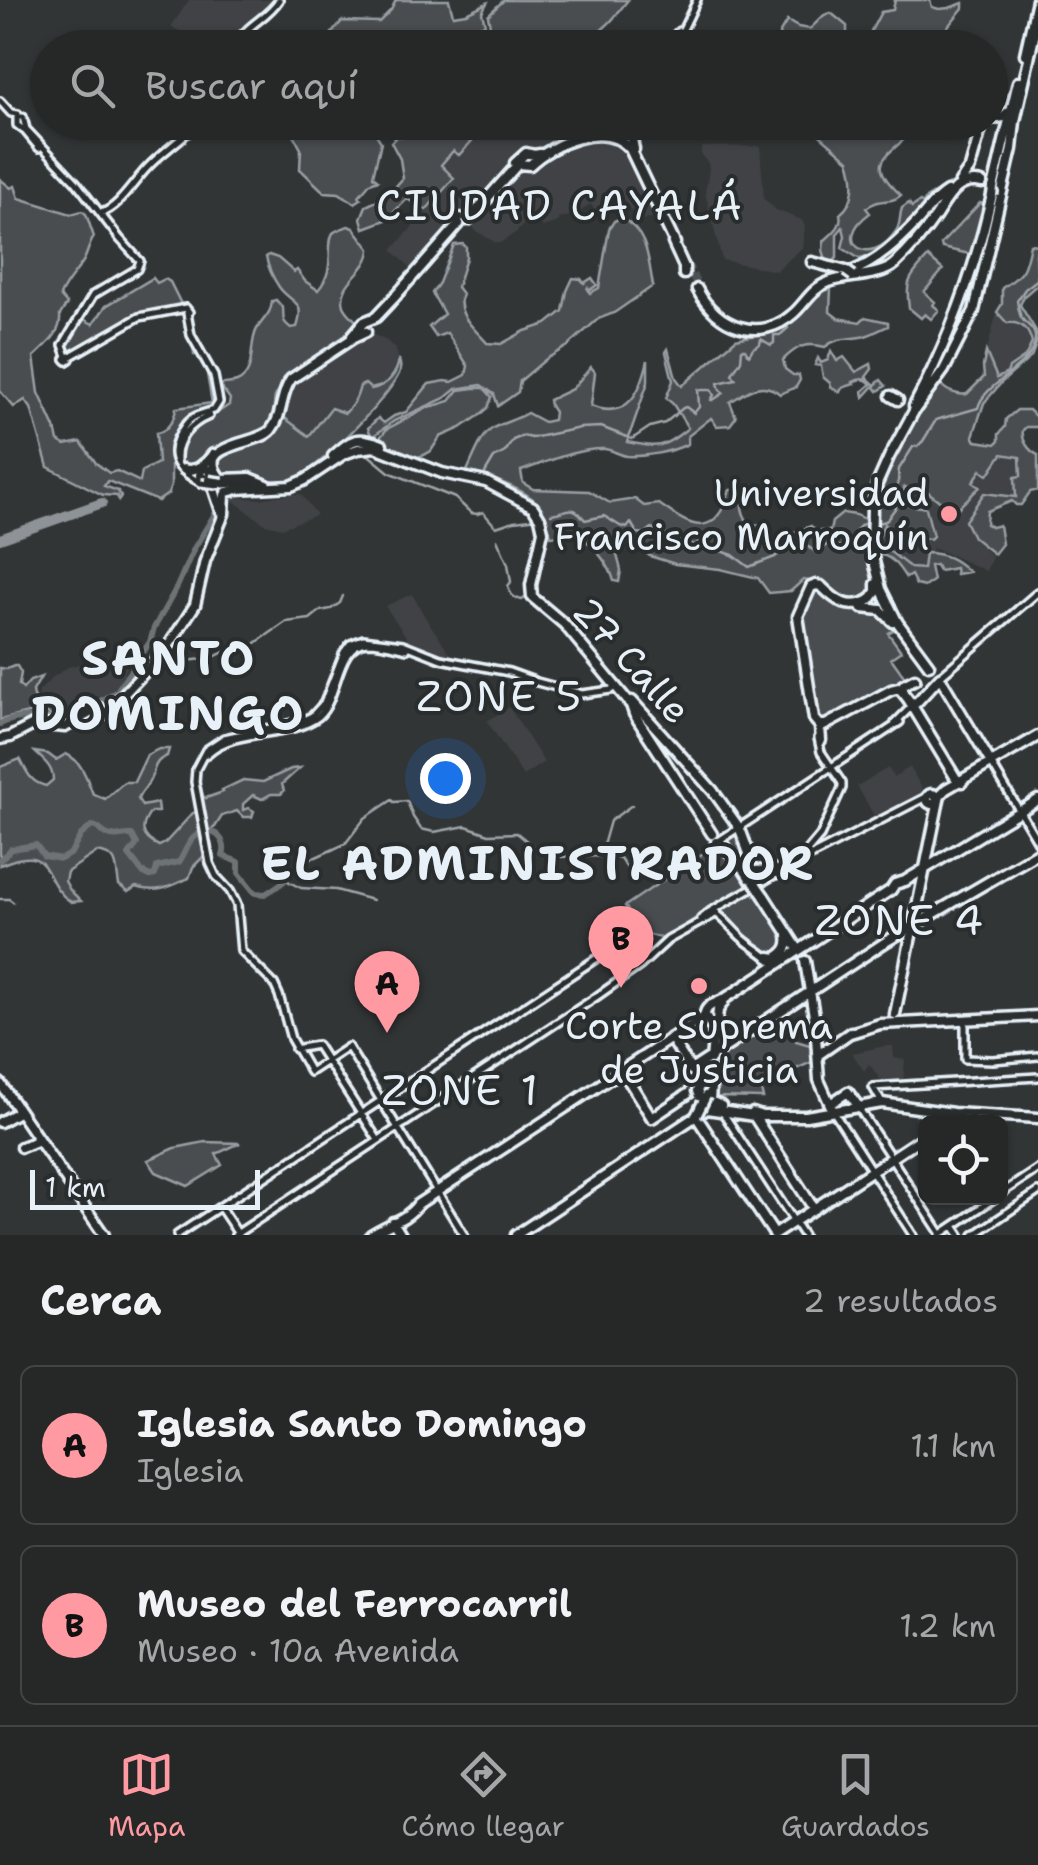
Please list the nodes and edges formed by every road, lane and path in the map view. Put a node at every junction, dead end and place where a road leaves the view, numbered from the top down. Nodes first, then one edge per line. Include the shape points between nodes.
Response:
1 (278, 0) edge
2 (695, 0) edge
3 (1037, 0) edge
4 (1035, 17) edge
5 (247, 30) edge
6 (680, 30) edge
7 (1020, 94) junction
8 (0, 103) edge
9 (1008, 117) edge
10 (1008, 134) edge
11 (30, 136) edge
12 (34, 140) edge
13 (183, 140) edge
14 (583, 140) edge
15 (618, 140) edge
16 (619, 140) edge
17 (633, 140) edge
18 (980, 140) edge
19 (1005, 140) edge
20 (1012, 149) junction
21 (635, 155) junction
22 (524, 160) junction
23 (976, 179) junction
24 (492, 190) junction
25 (100, 213) junction
26 (994, 222) junction
27 (665, 225) junction
28 (911, 228) junction
29 (920, 235) junction
30 (983, 236) junction
31 (892, 248) junction
32 (903, 255) junction
33 (812, 262) dead end
34 (975, 309) junction
35 (956, 312) junction
36 (712, 313) junction
37 (958, 345) junction
38 (949, 361) junction
39 (930, 394) dead end
40 (194, 420) junction
41 (214, 457) junction
42 (184, 469) junction
43 (214, 484) junction
44 (262, 485) junction
45 (223, 510) junction
46 (822, 586) junction
47 (1038, 592) edge
48 (800, 611) junction
49 (893, 616) junction
50 (561, 620) junction
51 (907, 636) junction
52 (929, 665) dead end
53 (915, 678) dead end
54 (938, 679) junction
55 (618, 687) junction
56 (909, 699) junction
57 (814, 719) junction
58 (900, 722) dead end
59 (828, 723) junction
60 (889, 728) junction
61 (817, 730) junction
62 (1036, 733) edge
63 (234, 738) junction
64 (0, 740) edge
65 (821, 740) junction
66 (216, 745) junction
67 (206, 746) junction
68 (991, 761) junction
69 (831, 766) junction
70 (196, 775) junction
71 (960, 781) junction
72 (931, 798) junction
73 (1038, 801) edge
74 (766, 809) junction
75 (200, 810) junction
76 (1021, 811) junction
77 (876, 822) junction
78 (864, 831) junction
79 (718, 840) junction
80 (1038, 845) edge
81 (827, 849) junction
82 (796, 864) junction
83 (923, 870) junction
84 (778, 873) junction
85 (749, 876) junction
86 (748, 892) junction
87 (763, 897) junction
88 (715, 914) junction
89 (914, 923) junction
90 (788, 936) junction
91 (795, 951) junction
92 (772, 961) junction
93 (804, 961) dead end
94 (633, 968) junction
95 (809, 990) junction
96 (723, 1003) junction
97 (706, 1012) junction
98 (895, 1014) junction
99 (1038, 1015) edge
100 (965, 1018) junction
101 (716, 1027) junction
102 (850, 1032) junction
103 (670, 1038) junction
104 (714, 1038) junction
105 (296, 1049) junction
106 (1038, 1056) edge
107 (712, 1060) junction
108 (817, 1060) junction
109 (328, 1061) junction
110 (622, 1070) junction
111 (1038, 1077) edge
112 (1, 1087) edge
113 (820, 1089) junction
114 (702, 1093) junction
115 (381, 1101) junction
116 (882, 1102) junction
117 (672, 1105) junction
118 (858, 1106) junction
119 (831, 1107) junction
120 (709, 1110) junction
121 (362, 1114) junction
122 (754, 1115) junction
123 (20, 1116) junction
124 (1008, 1120) edge
125 (1038, 1120) edge
126 (0, 1122) edge
127 (397, 1128) junction
128 (705, 1129) junction
129 (378, 1140) junction
130 (918, 1140) edge
131 (37, 1141) junction
132 (21, 1148) dead end
133 (50, 1157) junction
134 (891, 1157) junction
135 (871, 1170) junction
136 (1038, 1170) edge
137 (1008, 1190) edge
138 (437, 1192) junction
139 (1038, 1192) edge
140 (987, 1205) edge
141 (220, 1207) junction
142 (814, 1208) junction
143 (393, 1222) junction
144 (794, 1222) junction
145 (957, 1230) edge
146 (237, 1234) edge
147 (943, 1234) edge
148 (104, 1235) edge
149 (177, 1235) edge
150 (371, 1235) edge
151 (401, 1235) edge
152 (464, 1235) edge
153 (516, 1235) edge
154 (774, 1235) edge
155 (803, 1235) edge
156 (914, 1235) edge
157 (974, 1235) edge

1 - 5 main road
2 - 6 main road
3 - 4 main road
4 - 7 main road
7 - 9 main road
7 - 20 main road
8 - 11 main road
10 - 20 main road
12 - 25 main road
13 - 25 main road via 146,169 114,208
14 - 22 main road via 535,158 528,152
15 - 21 main road
16 - 21 main road
17 - 21 main road
18 - 23 main road
19 - 30 main road
20 - 26 main road
21 - 27 main road
21 - 27 main road via 676,243
22 - 24 main road
22 - 24 main road
23 - 28 main road via 934,202
23 - 29 main road via 947,196
23 - 30 main road via 989,195
24 - 41 main road via 368,326 288,379 270,428 224,445
25 - 40 main road via 139,261 90,296 60,349 67,358 137,320 186,312 222,398 217,412
26 - 30 main road via 995,212
26 - 34 main road
27 - 36 main road via 684,278
28 - 29 main road via 912,236
28 - 31 main road
29 - 32 main road
30 - 35 main road
31 - 32 main road via 906,238
31 - 36 main road via 818,285 787,316 768,324 727,320 698,289
32 - 33 main road via 892,268 855,276
32 - 36 main road via 885,270 825,284 774,324 744,328
34 - 35 main road
34 - 37 main road
35 - 37 main road via 966,324
35 - 46 main road via 871,497 874,595 847,606
37 - 38 main road
38 - 39 main road
38 - 49 main road via 914,410 872,503 872,556
40 - 42 main road via 177,450
40 - 43 main road via 173,454 180,469
41 - 42 main road
41 - 43 main road
41 - 44 main road via 221,479 250,478
42 - 43 main road
43 - 44 main road via 228,491
43 - 45 main road
43 - 45 main road
44 - 50 main road, 27 Calle via 298,484 350,447 372,445 442,474 486,482 541,517 531,592
45 - 64 main road via 187,614 123,693 64,729 34,727
46 - 48 main road via 811,587
46 - 51 main road via 841,607 881,610
47 - 54 main road
48 - 57 main road
48 - 59 main road via 817,720
49 - 51 main road
49 - 54 main road
50 - 55 main road, 27 Calle
50 - 55 main road, 27 Calle
51 - 52 main road
53 - 56 main road via 903,685
54 - 56 main road
54 - 56 main road via 916,703
54 - 68 main road
55 - 63 main road via 585,695 406,647 359,642 346,648 327,702 312,716
55 - 79 main road, 27 Calle
55 - 85 main road, 27 Calle via 739,827 751,855
56 - 59 main road via 891,690
56 - 60 main road
56 - 71 main road
57 - 59 main road via 820,726
57 - 61 main road
58 - 60 main road
59 - 65 main road via 819,730
60 - 69 main road
61 - 65 main road
61 - 69 main road
62 - 68 main road
62 - 68 main road
63 - 66 main road
63 - 67 main road
65 - 69 main road
66 - 67 main road
66 - 70 main road
67 - 70 main road
68 - 71 main road
68 - 76 main road
69 - 74 main road
69 - 82 main road via 842,788 820,836
70 - 75 main road
70 - 75 main road
71 - 72 main road
72 - 77 main road
72 - 78 main road
72 - 83 main road
73 - 76 main road
74 - 79 main road
74 - 79 main road
75 - 105 main road via 213,870 237,904 241,951 276,988
76 - 80 main road
76 - 83 main road
77 - 78 main road
77 - 81 main road
78 - 81 main road
79 - 85 main road, 27 Calle
80 - 89 main road
81 - 82 main road
81 - 86 main road
82 - 84 main road
83 - 89 main road
83 - 91 main road
83 - 96 main road
84 - 85 main road
84 - 86 main road
85 - 87 main road, 27 Calle, bridge
86 - 88 main road
87 - 90 main road
87 - 91 main road
88 - 92 main road
88 - 94 main road via 669,938
89 - 95 main road
89 - 98 main road
90 - 91 main road
90 - 92 main road via 786,950
91 - 92 main road
92 - 97 main road
93 - 95 main road
94 - 115 main road via 620,943
94 - 127 main road
95 - 107 main road
95 - 108 main road
95 - 113 main road
96 - 97 main road
96 - 101 main road
97 - 103 main road
97 - 104 main road
98 - 100 main road
98 - 102 main road
99 - 100 main road
100 - 102 main road
100 - 106 main road via 965,1058
101 - 104 main road
101 - 107 main road
102 - 108 main road
103 - 107 main road via 690,1069
103 - 110 main road
104 - 107 main road
105 - 109 main road via 317,1045
105 - 109 main road via 310,1072
107 - 114 main road
107 - 117 main road via 701,1085
107 - 122 main road via 712,1103
108 - 113 main road
109 - 115 main road via 348,1047
109 - 121 main road
110 - 117 main road via 652,1118
110 - 138 main road
111 - 116 main road via 873,1087
112 - 123 main road
112 - 133 main road
113 - 119 main road
114 - 120 main road, bridge
114 - 128 main road, bridge via 696,1114
115 - 121 main road
115 - 127 main road
116 - 118 main road
116 - 125 main road
117 - 122 main road via 698,1093 712,1106
118 - 119 main road
118 - 119 main road via 848,1092
118 - 134 main road
119 - 122 main road via 806,1116
119 - 135 main road
120 - 122 main road
120 - 128 main road via 699,1116
120 - 144 main road
120 - 153 main road
121 - 129 main road
121 - 141 main road
122 - 142 main road
123 - 126 main road
123 - 131 main road
124 - 125 main road
127 - 129 main road
127 - 138 main road
128 - 154 main road
129 - 146 main road
130 - 134 main road
131 - 132 main road
131 - 133 main road
133 - 148 main road
134 - 135 main road
134 - 147 main road
135 - 142 main road
135 - 156 main road
136 - 137 main road
138 - 143 main road
138 - 152 main road
139 - 157 main road
140 - 145 main road
141 - 146 main road
141 - 149 main road
142 - 144 main road
143 - 150 main road
143 - 151 main road
144 - 154 main road
144 - 155 main road
145 - 147 main road

